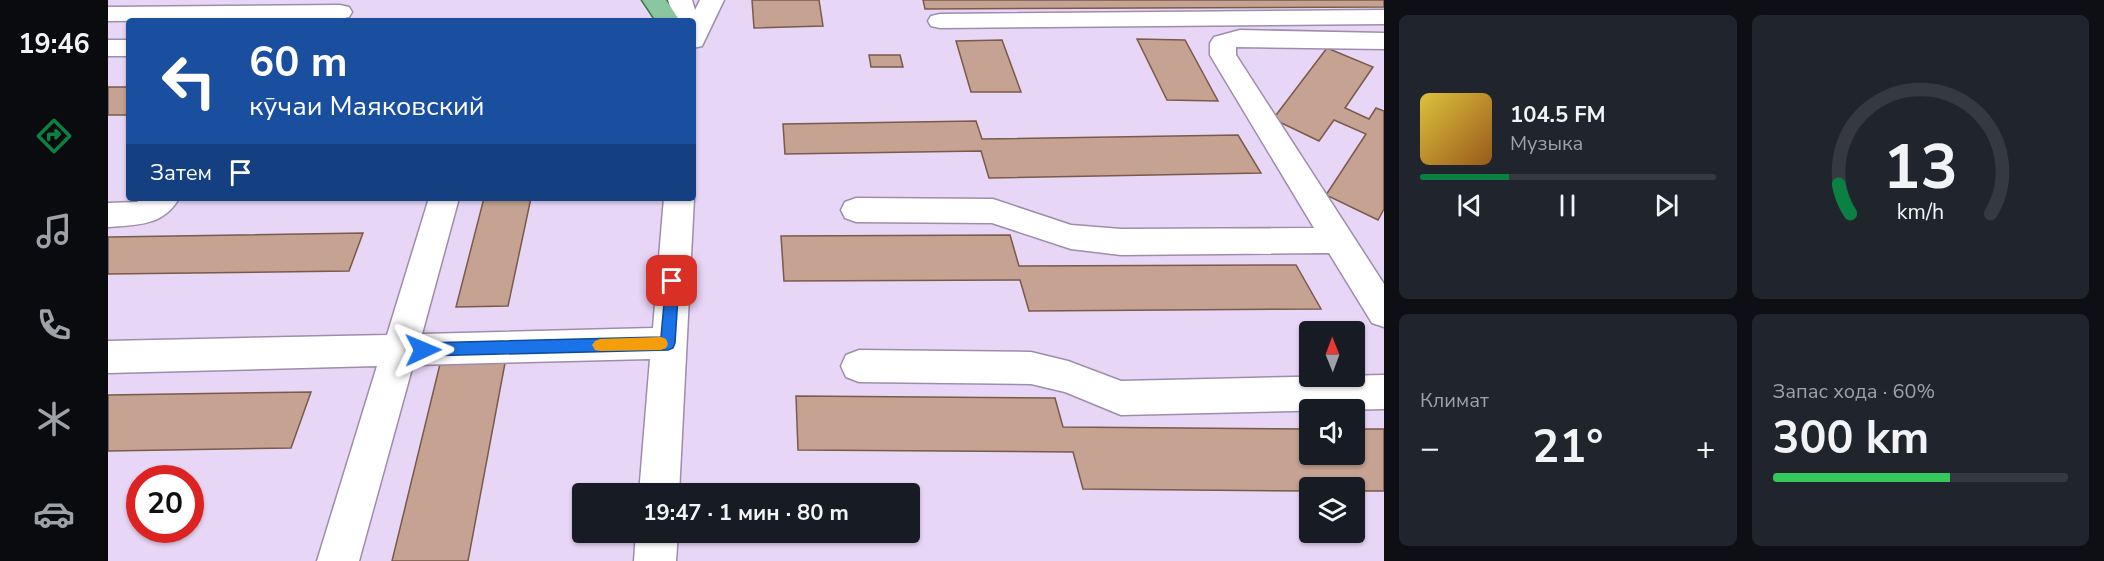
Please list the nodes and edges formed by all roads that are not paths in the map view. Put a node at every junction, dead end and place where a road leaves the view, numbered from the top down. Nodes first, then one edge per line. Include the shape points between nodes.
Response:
1 (654, 0) edge
2 (680, 0) edge
3 (712, 0) edge
4 (341, 11) edge
5 (108, 14) edge
6 (1384, 17) edge
7 (667, 18) edge
8 (685, 18) edge
9 (940, 21) dead end
10 (696, 34) edge
11 (1384, 41) edge
12 (108, 48) edge
13 (126, 48) edge
14 (160, 201) edge
15 (443, 201) edge
16 (679, 201) edge
17 (856, 210) dead end
18 (108, 214) edge
19 (1338, 240) junction
20 (1384, 313) edge
21 (668, 343) junction
22 (401, 350) junction
23 (108, 357) edge
24 (859, 366) dead end
25 (1384, 392) edge
26 (660, 483) edge
27 (656, 543) edge
28 (338, 561) edge
29 (655, 561) edge

1 - 7 main road
2 - 8 street
3 - 10 street
4 - 5 street
6 - 9 street
11 - 19 street via 1240,38 1223,43 1222,55
12 - 13 street
14 - 18 street via 144,213
15 - 22 street
16 - 21 street
17 - 19 street via 993,211 1071,237 1121,242
19 - 20 street
21 - 22 street
21 - 26 street
22 - 23 street
22 - 28 street
24 - 25 street via 1031,368 1068,377 1120,398
27 - 29 street

